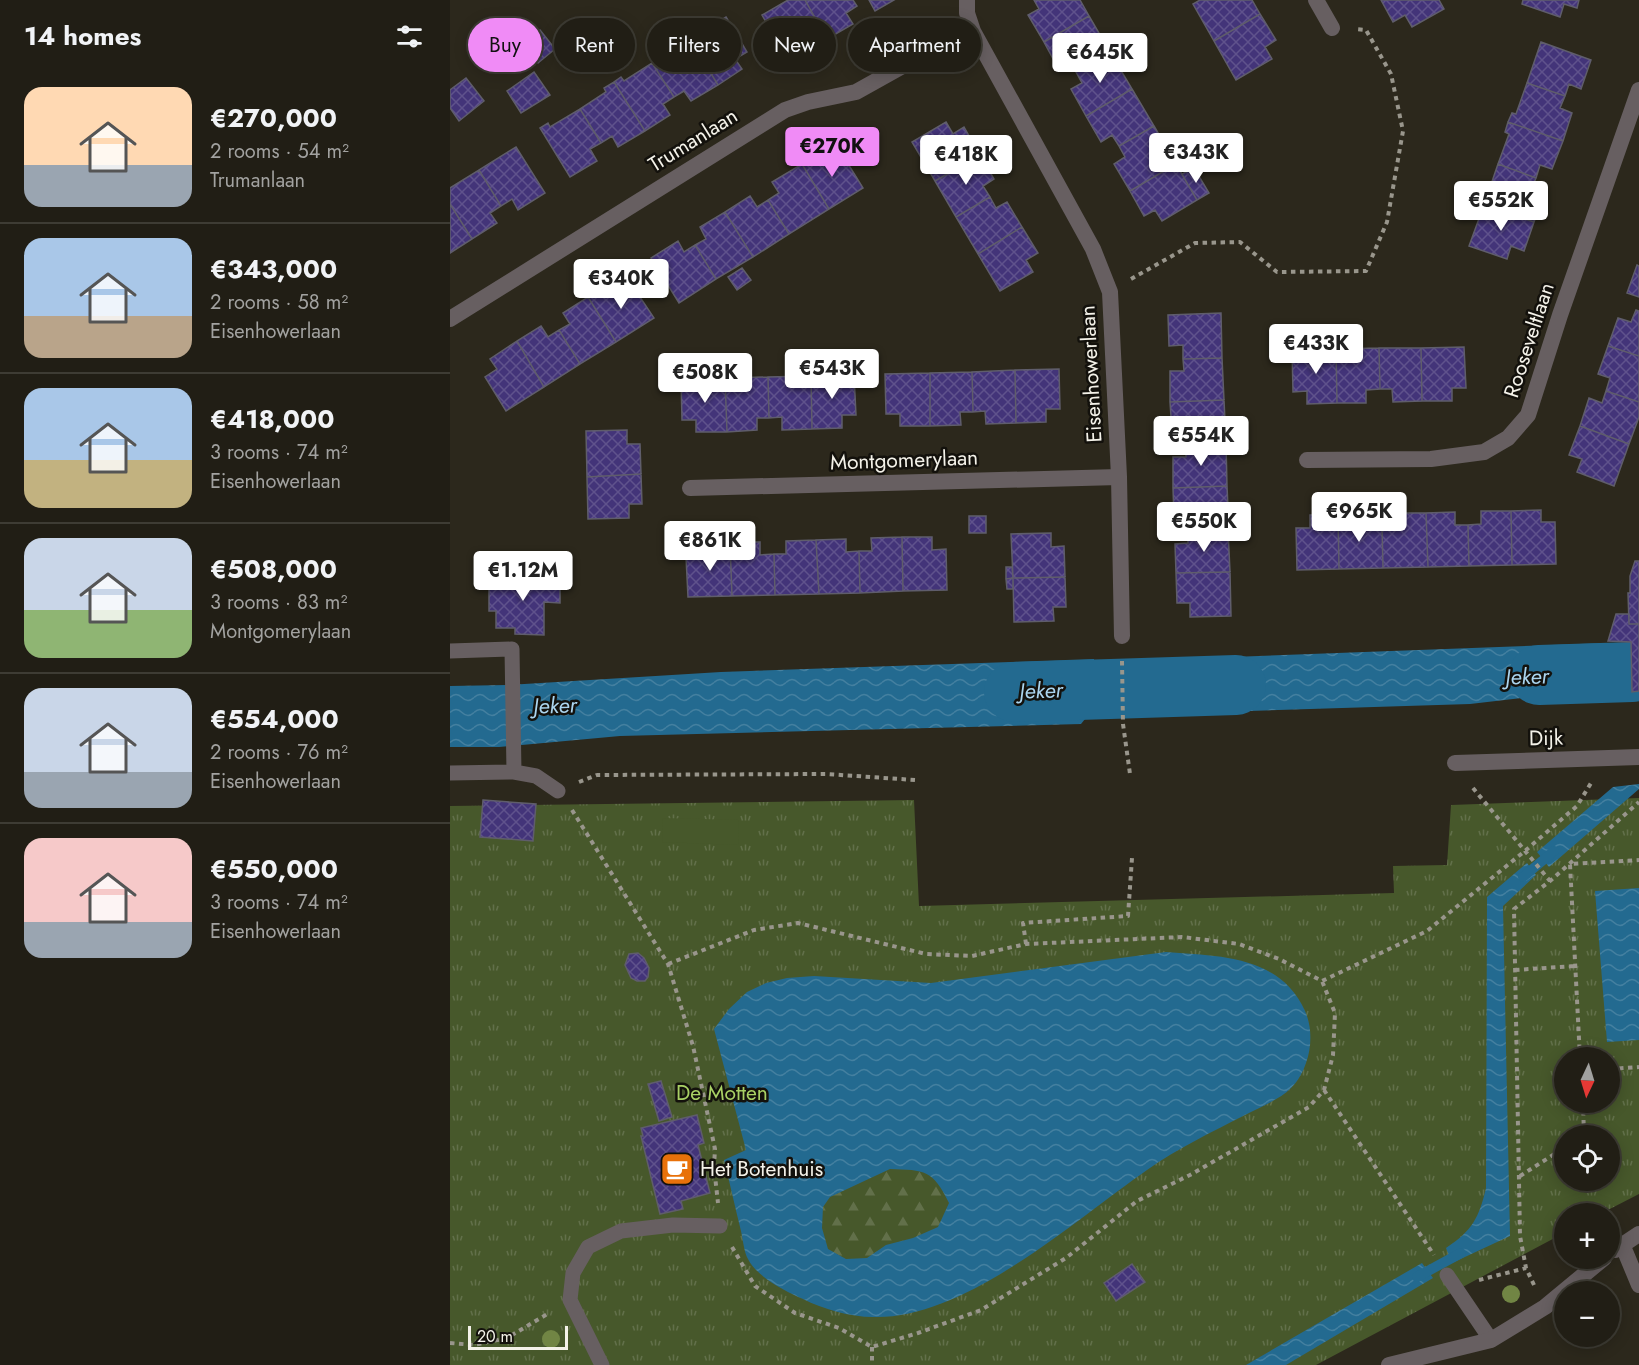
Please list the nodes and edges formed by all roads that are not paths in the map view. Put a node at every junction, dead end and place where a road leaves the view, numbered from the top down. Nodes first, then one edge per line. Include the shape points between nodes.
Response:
1 (967, 0) edge
2 (1316, 0) edge
3 (969, 18) edge
4 (1332, 28) road end
5 (981, 46) edge
6 (892, 72) edge
7 (1639, 90) edge
8 (450, 319) edge
9 (1307, 460) dead end
10 (1119, 477) junction
11 (690, 488) dead end
12 (1122, 636) road end
13 (450, 651) edge
14 (1639, 757) edge
15 (1455, 763) road end
16 (514, 772) junction
17 (450, 773) edge
18 (558, 790) road end
19 (720, 1226) road end
20 (1639, 1234) edge
21 (1620, 1246) edge
22 (1620, 1255) edge
23 (1591, 1269) edge
24 (1451, 1281) road end
25 (1639, 1285) edge
26 (1491, 1340) junction
27 (602, 1365) edge
28 (1389, 1365) edge

1 - 3 street, Eisenhowerlaan
2 - 4 street
5 - 10 street, Eisenhowerlaan via 1093,249 1110,292
6 - 8 street, Trumanlaan via 856,92 785,110
7 - 9 street, Rooseveltlaan via 1528,415 1508,438 1484,452 1431,459
10 - 11 street, Montgomerylaan
10 - 12 street, Eisenhowerlaan
13 - 16 lane via 512,649
14 - 15 street, Dijk
16 - 17 lane
16 - 18 lane via 536,776
19 - 27 lane via 673,1225 621,1231 588,1247 573,1273 570,1300
20 - 21 street
22 - 25 street
23 - 26 street via 1545,1307
24 - 26 lane
26 - 28 street

